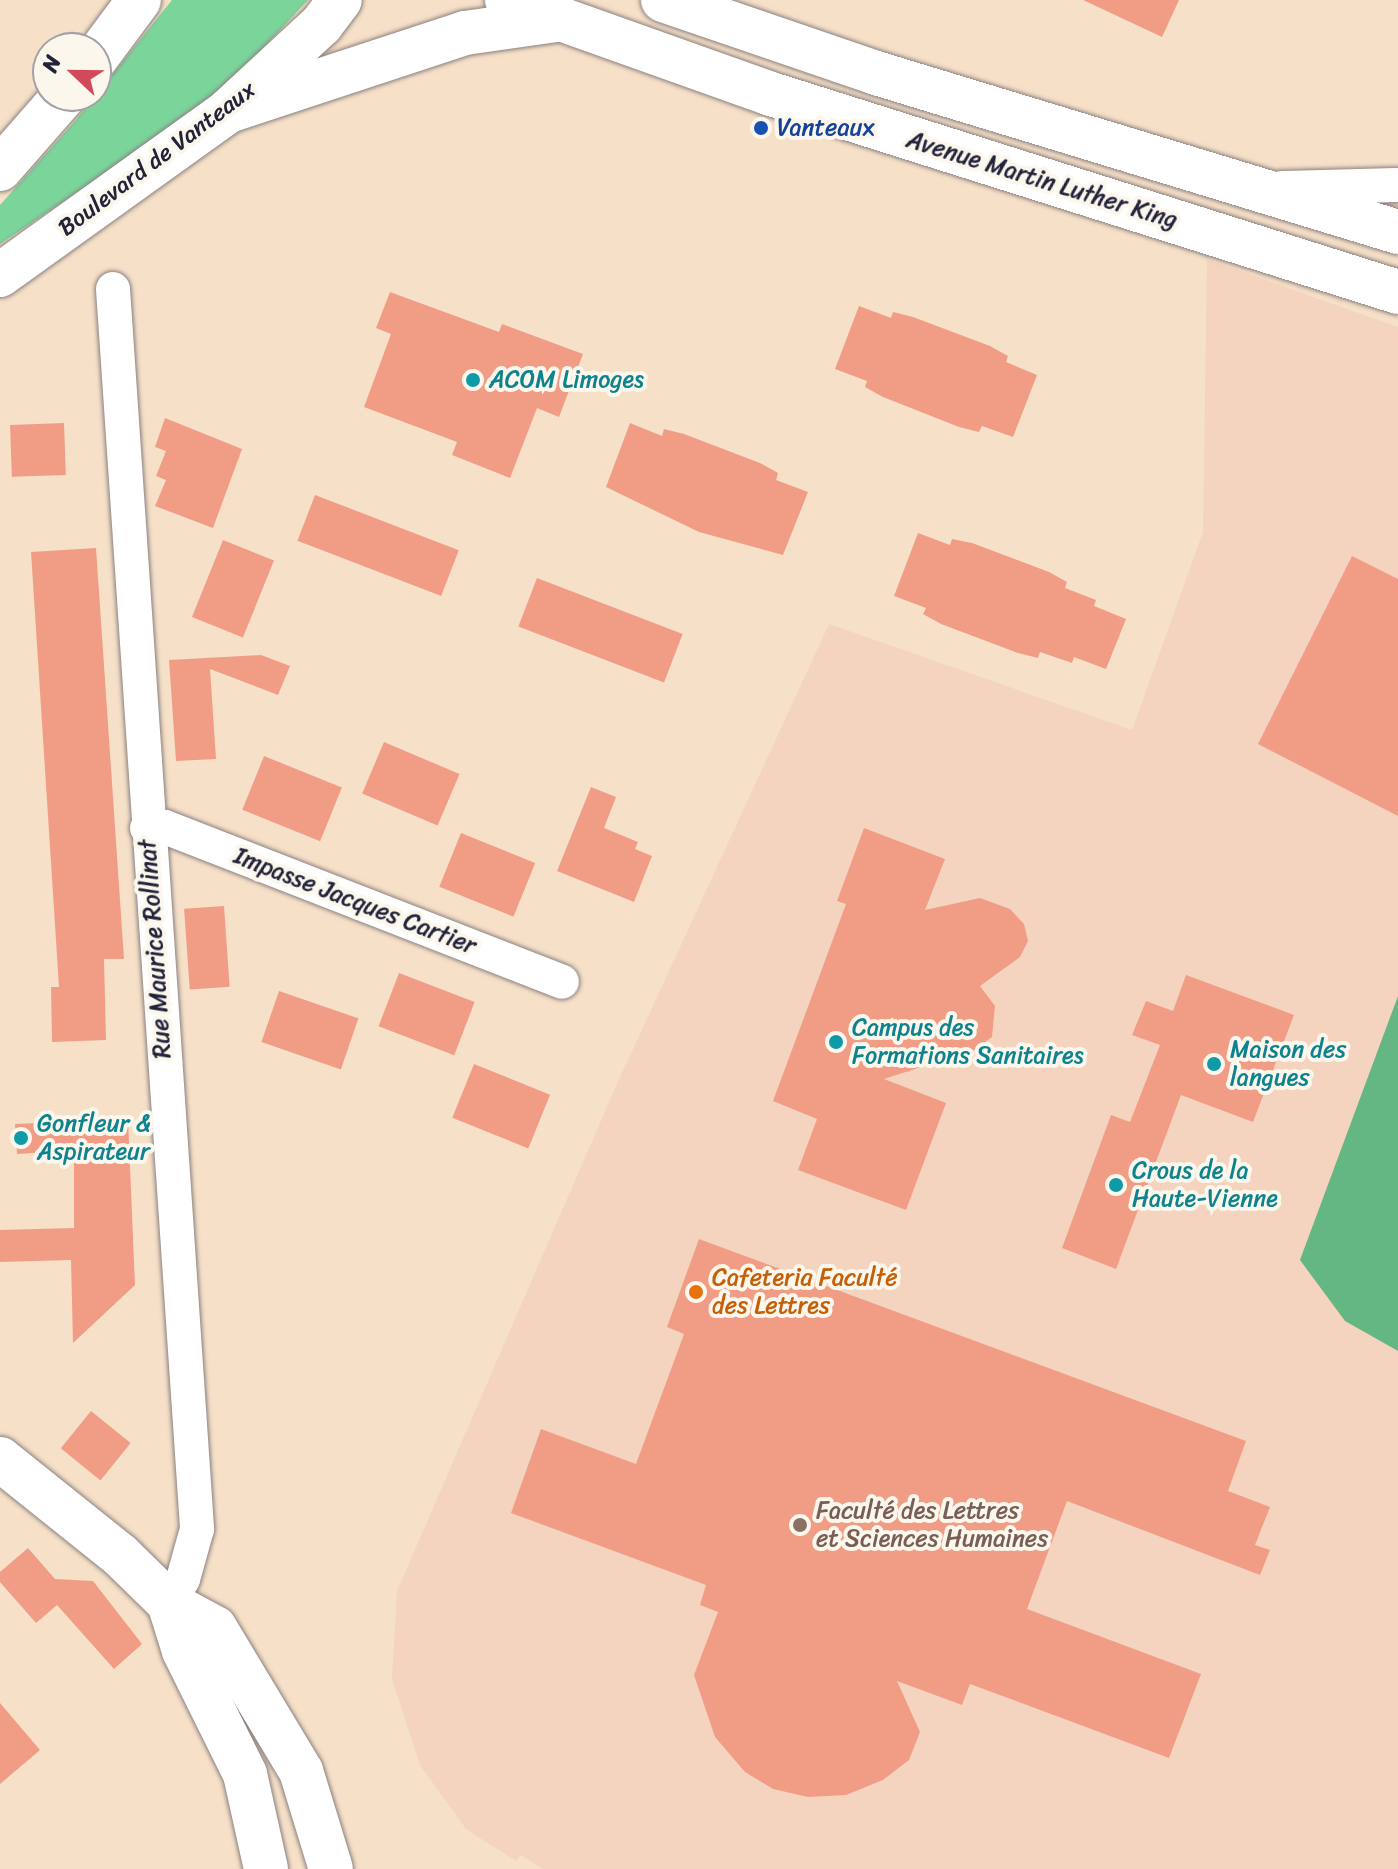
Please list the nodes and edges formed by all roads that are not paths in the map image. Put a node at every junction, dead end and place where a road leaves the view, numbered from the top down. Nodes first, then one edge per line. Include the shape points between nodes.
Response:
1 (139, 0) edge
2 (340, 0) edge
3 (507, 0) edge
4 (663, 0) edge
5 (562, 19) junction
6 (112, 36) edge
7 (228, 111) junction
8 (50, 112) edge
9 (0, 169) edge
10 (1398, 185) edge
11 (1264, 189) junction
12 (1398, 232) edge
13 (0, 275) edge
14 (113, 289) dead end
15 (1398, 292) edge
16 (147, 828) junction
17 (562, 982) dead end
18 (0, 1459) edge
19 (169, 1603) junction
20 (249, 1788) junction
21 (266, 1869) edge
22 (285, 1869) edge
23 (331, 1869) edge

1 - 6 main road
2 - 7 main road, Boulevard de Vanteaux via 321,25
3 - 5 main road, Avenue Martin Luther King
4 - 11 main road via 876,73
5 - 7 main road via 465,33
5 - 15 main road, Avenue Martin Luther King via 768,93
7 - 13 main road, Boulevard de Vanteaux
8 - 9 main road
10 - 11 street
11 - 12 main road
14 - 16 street, Rue Maurice Rollinat
16 - 17 street, Impasse Jacques Cartier via 165,827
16 - 19 street, Rue Maurice Rollinat via 197,1529 183,1579
18 - 19 main road via 120,1555
19 - 20 main road via 184,1651
19 - 23 main road via 215,1628 301,1771
20 - 21 main road
20 - 22 main road via 268,1806

